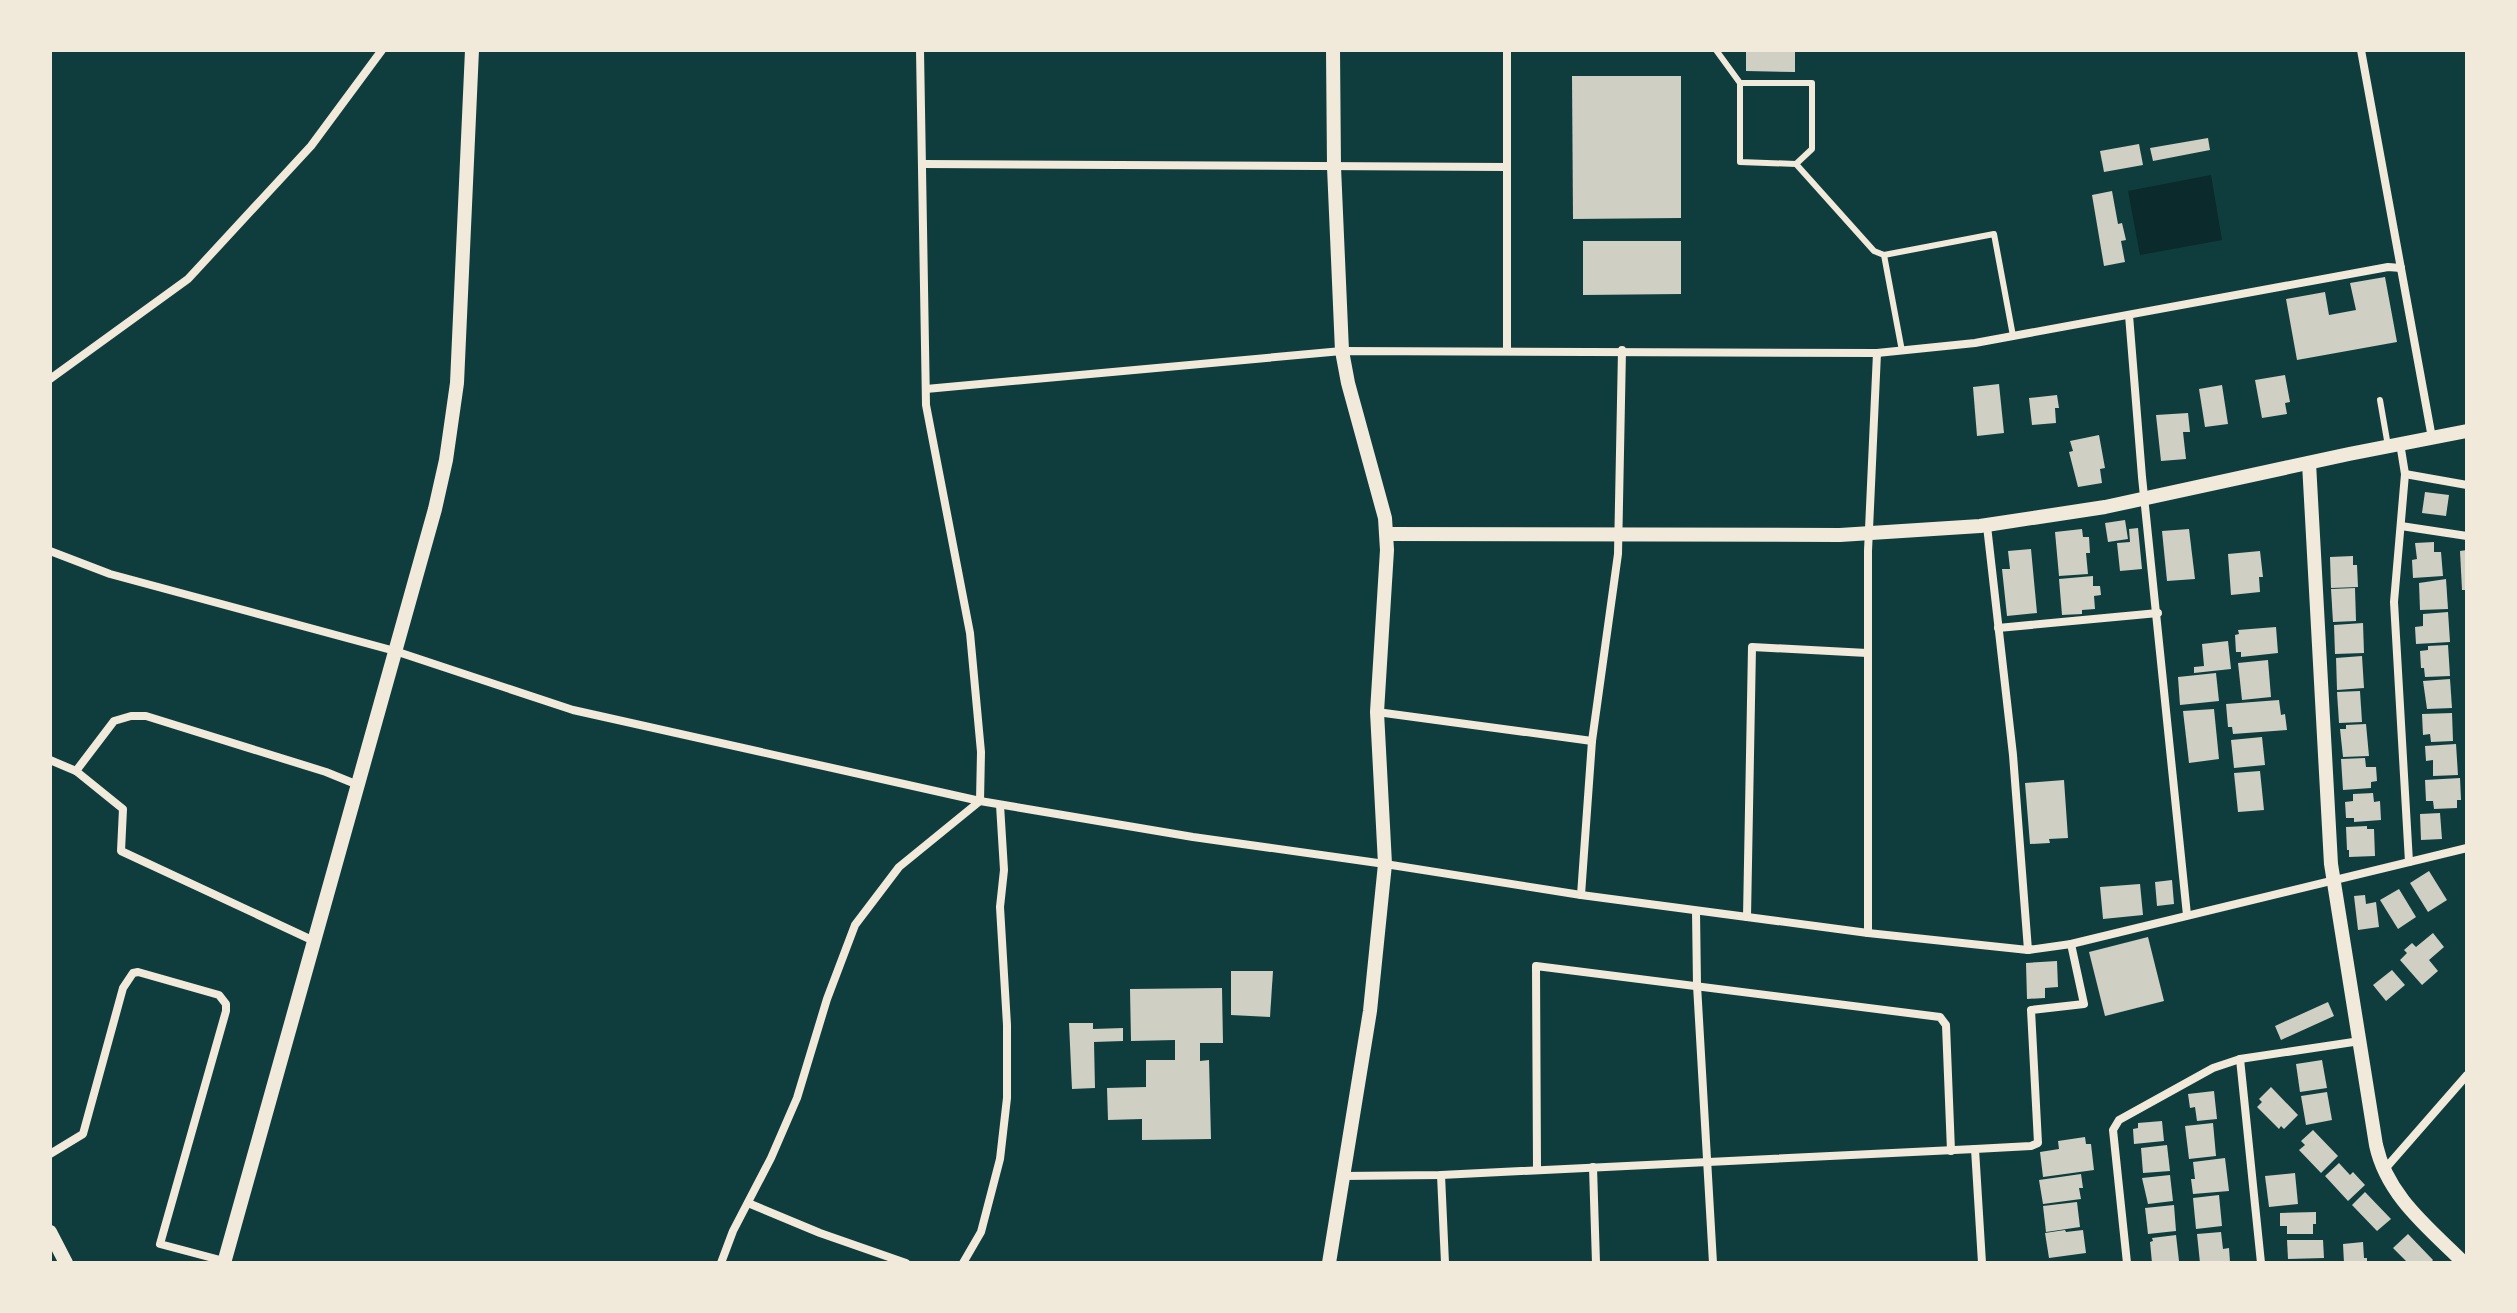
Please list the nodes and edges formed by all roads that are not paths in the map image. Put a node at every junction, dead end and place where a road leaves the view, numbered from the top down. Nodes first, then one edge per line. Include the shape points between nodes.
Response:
1 (382, 50) edge
2 (472, 50) edge
3 (920, 50) edge
4 (1333, 50) edge
5 (1507, 50) edge
6 (1716, 50) edge
7 (2361, 50) edge
8 (1740, 83) junction
9 (923, 164) junction
10 (1796, 164) junction
11 (1334, 167) junction
12 (1507, 167) junction
13 (1884, 255) junction
14 (2401, 268) junction
15 (2129, 315) junction
16 (2013, 336) junction
17 (1622, 350) junction
18 (1342, 351) junction
19 (1507, 351) junction
20 (1902, 351) junction
21 (1877, 353) junction
22 (50, 379) edge
23 (926, 389) junction
24 (2380, 400) dead end
25 (2467, 431) edge
26 (2432, 438) junction
27 (2394, 445) junction
28 (2309, 463) junction
29 (2405, 474) junction
30 (2467, 485) edge
31 (2146, 499) junction
32 (1983, 526) junction
33 (2401, 526) junction
34 (1387, 534) junction
35 (1869, 534) junction
36 (1619, 535) junction
37 (2467, 536) edge
38 (50, 551) edge
39 (2158, 613) junction
40 (1998, 628) junction
41 (395, 651) junction
42 (1867, 653) junction
43 (1377, 712) junction
44 (1592, 741) junction
45 (50, 760) edge
46 (76, 771) junction
47 (358, 785) junction
48 (980, 801) junction
49 (1000, 805) junction
50 (2467, 848) edge
51 (2409, 862) junction
52 (1385, 864) junction
53 (2333, 879) junction
54 (1581, 895) junction
55 (1696, 911) junction
56 (2187, 915) junction
57 (1747, 917) junction
58 (1868, 933) junction
59 (314, 941) junction
60 (2071, 944) junction
61 (2028, 950) junction
62 (1697, 985) junction
63 (2360, 1041) junction
64 (2240, 1059) junction
65 (2467, 1075) edge
66 (1975, 1149) junction
67 (1951, 1151) junction
68 (50, 1154) edge
69 (1707, 1164) junction
70 (1593, 1167) junction
71 (1537, 1169) junction
72 (2384, 1171) junction
73 (1441, 1175) junction
74 (1341, 1176) junction
75 (748, 1203) junction
76 (51, 1235) edge
77 (224, 1262) edge
78 (66, 1263) edge
79 (721, 1263) edge
80 (906, 1263) edge
81 (963, 1263) edge
82 (1329, 1263) edge
83 (1445, 1263) edge
84 (1596, 1263) edge
85 (1713, 1263) edge
86 (1982, 1263) edge
87 (2127, 1263) edge
88 (2261, 1263) edge
89 (2464, 1263) edge

1 - 22 street via 311,146 188,279
2 - 41 street via 462,307 451,435
3 - 9 street
4 - 11 street
5 - 12 street
6 - 8 lane
7 - 14 street
8 - 10 lane via 1740,162
8 - 10 lane via 1812,83 1812,149
9 - 11 street
9 - 23 street
10 - 13 lane via 1874,251
11 - 12 street
11 - 18 street
12 - 19 street
13 - 16 lane via 1994,234
13 - 20 lane
14 - 15 street
14 - 26 street
15 - 16 street
15 - 31 street
16 - 20 street
17 - 19 street
17 - 21 street
17 - 36 street
18 - 19 street
18 - 23 street
18 - 34 street
20 - 21 street
21 - 35 street
23 - 48 street via 970,633
24 - 27 lane
25 - 26 street
26 - 27 street
27 - 28 street
27 - 29 street
28 - 31 street
28 - 53 street
29 - 30 street
29 - 33 street
31 - 32 street
31 - 39 street
32 - 35 street
32 - 40 street
33 - 37 street
33 - 51 street via 2394,602
34 - 36 street
34 - 43 street
35 - 36 street
35 - 42 street
36 - 44 street
38 - 41 street via 110,574
39 - 40 street
39 - 56 street
40 - 61 street
41 - 47 street
41 - 48 street via 573,710
42 - 57 street via 1752,647
42 - 58 street
43 - 44 street
43 - 52 street
44 - 54 street
45 - 46 street
46 - 47 street via 114,721 146,716
46 - 59 street via 123,809 121,851
47 - 59 street
48 - 49 street
48 - 75 street via 899,867 855,925 797,1098
49 - 52 street
49 - 81 street via 1007,1098 1000,1159 981,1232
50 - 51 street
51 - 53 street
52 - 54 street
52 - 74 street via 1370,1011
53 - 56 street
53 - 63 street
54 - 55 street
55 - 57 street
55 - 62 street
56 - 60 street
57 - 58 street
58 - 61 street
59 - 77 street
60 - 61 street
60 - 66 street via 2084,1004 2031,1010 2038,1143
62 - 67 street via 1940,1017 1946,1025
62 - 69 street
62 - 71 street via 1536,966
63 - 64 street
63 - 72 street
64 - 87 street via 2174,1087 2119,1120 2113,1130
64 - 88 street
65 - 72 street
66 - 67 street
66 - 86 street
67 - 69 street
68 - 77 street via 83,1134 123,988 133,973 219,995 226,1011 160,1244
69 - 70 street
69 - 85 street
70 - 71 street
70 - 84 street
71 - 73 street
72 - 89 street via 2406,1205
73 - 74 street
73 - 83 street
74 - 82 street
75 - 79 street
75 - 80 street
76 - 78 street

